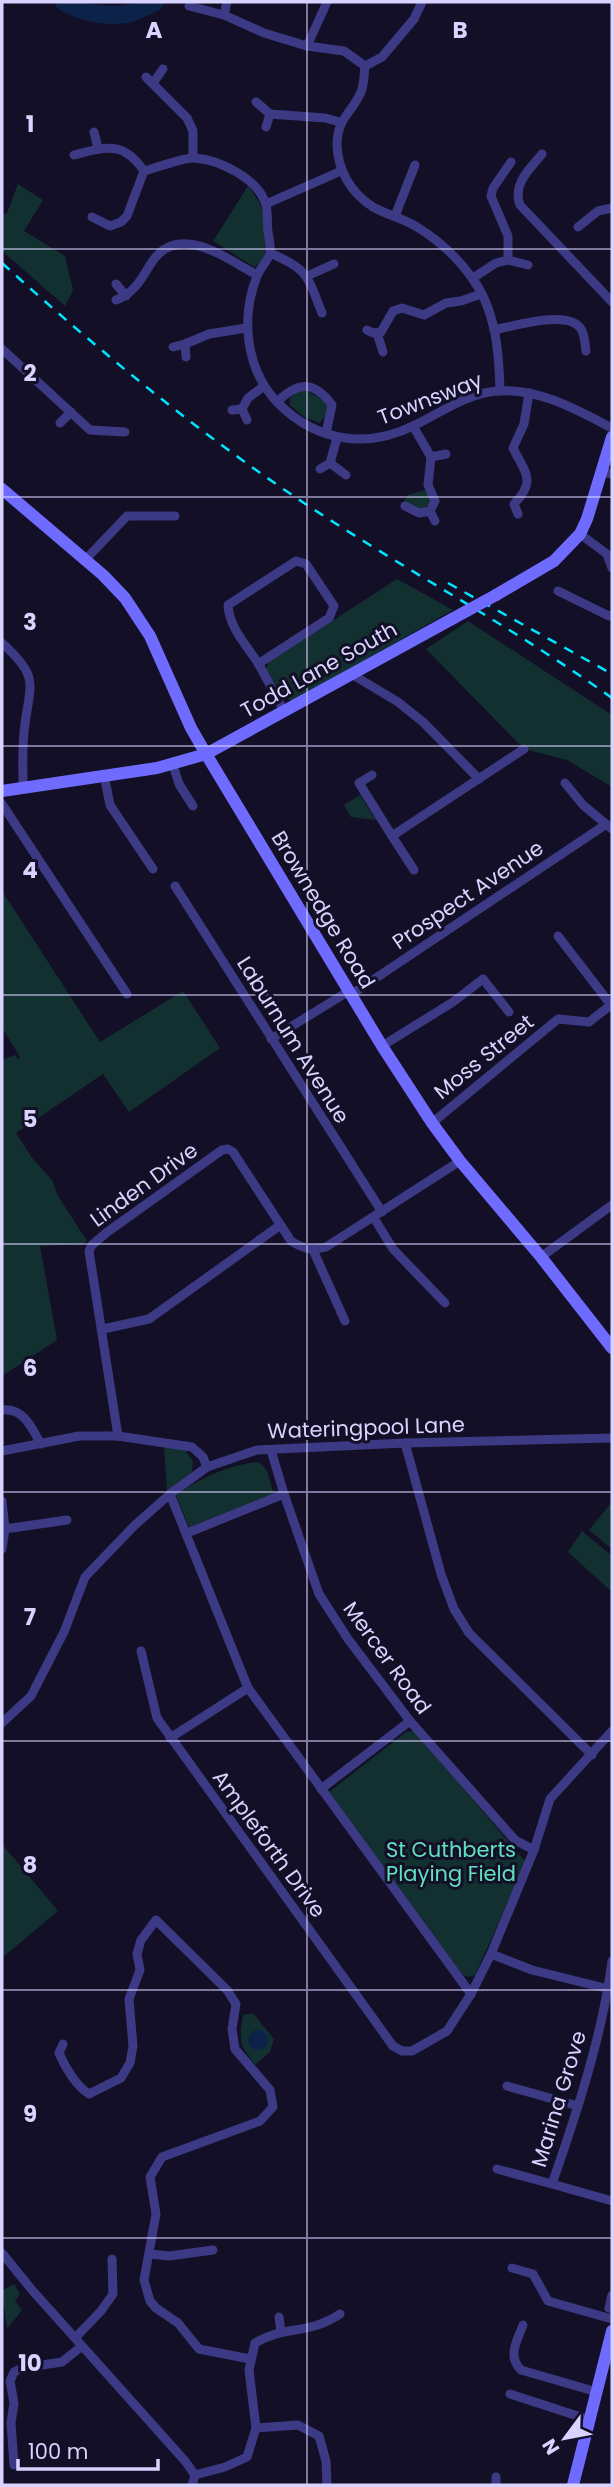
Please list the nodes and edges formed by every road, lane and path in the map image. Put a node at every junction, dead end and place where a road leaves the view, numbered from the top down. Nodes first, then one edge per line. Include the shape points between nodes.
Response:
1 (227, 2) edge
2 (327, 2) edge
3 (422, 2) edge
4 (189, 6) dead end
5 (224, 15) junction
6 (307, 46) junction
7 (365, 66) junction
8 (163, 69) dead end
9 (256, 102) dead end
10 (270, 114) junction
11 (340, 122) junction
12 (266, 127) dead end
13 (94, 132) dead end
14 (98, 148) junction
15 (542, 154) dead end
16 (74, 155) dead end
17 (193, 157) junction
18 (512, 162) dead end
19 (415, 164) dead end
20 (144, 171) junction
21 (341, 171) junction
22 (266, 204) junction
23 (612, 208) edge
24 (395, 216) junction
25 (92, 217) dead end
26 (578, 228) dead end
27 (270, 253) junction
28 (508, 260) junction
29 (334, 264) dead end
30 (528, 265) dead end
31 (257, 275) junction
32 (307, 276) junction
33 (472, 278) junction
34 (116, 284) dead end
35 (481, 294) junction
36 (126, 296) junction
37 (116, 300) dead end
38 (612, 302) edge
39 (321, 313) dead end
40 (246, 328) junction
41 (495, 330) junction
42 (185, 344) junction
43 (173, 347) dead end
44 (2, 349) edge
45 (586, 351) dead end
46 (383, 352) dead end
47 (186, 357) dead end
48 (264, 386) junction
49 (499, 391) junction
50 (529, 393) junction
51 (277, 402) junction
52 (242, 409) junction
53 (232, 410) dead end
54 (71, 412) junction
55 (247, 420) dead end
56 (60, 423) dead end
57 (414, 426) junction
58 (612, 428) edge
59 (125, 432) dead end
60 (326, 433) junction
61 (612, 437) edge
62 (337, 438) junction
63 (446, 454) dead end
64 (430, 457) junction
65 (330, 463) junction
66 (320, 469) dead end
67 (606, 473) edge
68 (346, 475) dead end
69 (4, 491) edge
70 (405, 506) dead end
71 (430, 511) junction
72 (518, 514) dead end
73 (175, 516) dead end
74 (435, 521) dead end
75 (580, 534) junction
76 (85, 560) junction
77 (612, 568) edge
78 (558, 591) dead end
79 (612, 615) edge
80 (2, 643) edge
81 (258, 664) junction
82 (353, 675) junction
83 (284, 711) junction
84 (524, 750) dead end
85 (206, 754) junction
86 (173, 765) junction
87 (104, 775) junction
88 (372, 775) dead end
89 (479, 779) junction
90 (565, 783) dead end
91 (23, 788) junction
92 (2, 791) edge
93 (2, 804) edge
94 (193, 806) dead end
95 (609, 827) edge
96 (392, 836) junction
97 (153, 869) dead end
98 (414, 870) dead end
99 (175, 886) dead end
100 (558, 936) dead end
101 (350, 993) junction
102 (127, 994) dead end
103 (612, 1005) edge
104 (509, 1012) dead end
105 (271, 1039) junction
106 (382, 1046) junction
107 (432, 1123) junction
108 (460, 1161) junction
109 (612, 1205) edge
110 (378, 1215) junction
111 (279, 1226) junction
112 (313, 1250) junction
113 (541, 1257) junction
114 (444, 1303) dead end
115 (345, 1321) dead end
116 (103, 1329) junction
117 (612, 1349) edge
118 (2, 1410) edge
119 (118, 1436) junction
120 (612, 1438) edge
121 (405, 1443) junction
122 (41, 1444) junction
123 (271, 1450) junction
124 (2, 1451) edge
125 (207, 1467) junction
126 (170, 1494) junction
127 (284, 1494) junction
128 (2, 1501) edge
129 (68, 1520) dead end
130 (5, 1529) junction
131 (187, 1533) junction
132 (2, 1549) edge
133 (141, 1650) dead end
134 (248, 1689) junction
135 (410, 1721) junction
136 (2, 1723) edge
137 (612, 1731) edge
138 (170, 1738) junction
139 (592, 1755) junction
140 (321, 1789) junction
141 (534, 1850) junction
142 (491, 1954) junction
143 (612, 1961) edge
144 (601, 1987) dead end
145 (471, 1994) junction
146 (63, 2044) dead end
147 (507, 2086) dead end
148 (578, 2106) junction
149 (497, 2169) dead end
150 (552, 2184) junction
151 (612, 2201) edge
152 (213, 2250) dead end
153 (2, 2253) edge
154 (150, 2254) junction
155 (112, 2259) dead end
156 (512, 2268) dead end
157 (612, 2295) edge
158 (612, 2309) edge
159 (340, 2314) dead end
160 (279, 2318) dead end
161 (612, 2319) edge
162 (523, 2325) dead end
163 (612, 2331) edge
164 (281, 2332) junction
165 (75, 2338) junction
166 (82, 2346) junction
167 (250, 2359) junction
168 (597, 2392) junction
169 (510, 2394) dead end
170 (590, 2420) junction
171 (256, 2428) junction
172 (14, 2465) dead end
173 (195, 2475) junction
174 (192, 2485) edge
175 (327, 2485) edge
176 (573, 2485) edge

1 - 5 street
2 - 6 street
3 - 7 street via 414,19 382,57
4 - 5 street
5 - 6 street
6 - 7 street via 344,51
7 - 11 street via 361,92
8 - 17 street via 149,80 187,118 193,131
9 - 10 street
10 - 11 street
10 - 12 street
11 - 21 street
13 - 14 street
14 - 16 street
14 - 20 street via 120,149
15 - 38 street via 520,181 520,205
17 - 20 street
17 - 22 street via 234,169
18 - 28 street via 491,196 508,236
19 - 24 street
20 - 25 street via 121,222 110,226
21 - 22 street
21 - 24 street via 358,195
22 - 27 street
23 - 26 street via 598,211
24 - 33 street via 443,246
27 - 31 street, Townsway
27 - 32 street
28 - 30 street
28 - 33 street
29 - 32 street
31 - 36 street via 196,244 184,244 162,251
31 - 40 street, Townsway
32 - 39 street
33 - 35 street
34 - 36 street
35 - 41 street
35 - 46 street via 446,303 424,315 402,308 393,311 381,332 372,331
36 - 37 street
40 - 42 street via 209,334
40 - 48 street, Townsway
41 - 45 street via 559,318 581,329
41 - 49 street
42 - 43 street
42 - 47 street
44 - 54 street
48 - 51 street, Townsway
48 - 52 street
49 - 50 street, Townsway
49 - 57 street, Townsway via 463,400
50 - 58 street, Townsway via 569,406
50 - 72 street via 524,424 513,448 527,470 524,494 514,505
51 - 60 street, Townsway via 308,426
51 - 60 street via 299,386 325,396 332,405
52 - 53 street
52 - 55 street
54 - 56 street
54 - 59 street via 90,430
57 - 62 street, Townsway via 371,439
57 - 64 street
60 - 62 street, Townsway
61 - 67 main road
62 - 65 street
63 - 64 street
64 - 71 street via 428,485 435,501
65 - 66 street
65 - 68 street
67 - 75 main road
69 - 76 main road, Brownedge Road
70 - 71 street via 419,513
71 - 74 street
73 - 76 street via 127,516
75 - 77 street via 607,554
75 - 82 main road, Todd Lane South, bridge via 554,561
76 - 85 main road, Brownedge Road via 115,585 136,613
78 - 79 street
80 - 91 street via 20,659 31,681
81 - 81 street via 236,631 228,605 296,561 306,564 334,606 329,618
81 - 83 street
82 - 83 main road, Todd Lane South
82 - 89 street via 415,715
83 - 85 main road, Todd Lane South
84 - 89 street
85 - 86 main road, Todd Lane South
85 - 101 main road, Brownedge Road
86 - 87 main road, Todd Lane South
86 - 94 street
87 - 91 main road, Todd Lane South
87 - 97 street via 110,805
88 - 96 street via 359,783
89 - 96 street
90 - 95 street
91 - 92 main road, Todd Lane South
93 - 102 street
95 - 101 street, Prospect Avenue
96 - 98 street
99 - 105 street, Laburnum Avenue
100 - 103 street
101 - 105 street, Prospect Avenue
101 - 106 main road, Brownedge Road
103 - 107 street, Moss Street via 589,1022 558,1019
104 - 106 street via 483,979
105 - 110 street, Laburnum Avenue
106 - 107 main road, Brownedge Road
107 - 108 main road, Brownedge Road
108 - 110 street
108 - 113 main road, Brownedge Road
109 - 113 street
110 - 112 street via 326,1247
110 - 114 street, Laburnum Avenue via 393,1249
111 - 112 street, Linden Drive via 291,1241
111 - 116 street via 149,1319
111 - 116 street, Linden Drive via 233,1152 222,1150 92,1245 89,1251
112 - 115 street
113 - 117 main road, Brownedge Road
116 - 119 street, Linden Drive
118 - 122 street via 16,1411 26,1419
119 - 122 street via 79,1436
119 - 125 street via 192,1447
120 - 121 street, Wateringpool Lane
121 - 123 street, Wateringpool Lane
121 - 139 street via 454,1609 469,1633
122 - 124 street
123 - 125 street, Wateringpool Lane via 257,1450
123 - 127 street, Mercer Road
125 - 126 street, Wateringpool Lane
126 - 131 street
126 - 136 street, Wateringpool Lane via 85,1577 64,1632 31,1696
127 - 131 street
127 - 135 street, Mercer Road via 319,1594
128 - 130 street
129 - 130 street
130 - 132 street
131 - 134 street
133 - 138 street, Ampleforth Drive via 157,1718
134 - 138 street
134 - 140 street
135 - 140 street
135 - 141 street, Mercer Road via 515,1840
137 - 139 street
138 - 145 street, Ampleforth Drive via 393,2046 412,2051 440,2036
139 - 141 street via 550,1800
140 - 145 street
141 - 142 street
142 - 144 street via 532,1970
142 - 145 street
143 - 148 street, Marina Grove
146 - 154 street via 59,2053 65,2066 89,2094 121,2078 132,2055 129,1999 140,1970 137,1954 156,1920 236,2004 235,2049 270,2090 273,2107 260,2121 162,2157 150,2178 156,2214
147 - 148 street
148 - 150 street, Marina Grove
149 - 150 street
150 - 151 street, Marina Grove
152 - 154 street
153 - 165 street
154 - 167 street via 144,2280 156,2308 178,2323 199,2349
155 - 165 street via 113,2294
156 - 161 street via 533,2274 548,2301
157 - 158 street
159 - 164 street via 313,2328
160 - 164 street
162 - 168 street via 512,2356 521,2370
163 - 168 main road
164 - 167 street via 255,2343
165 - 166 street
166 - 172 street via 62,2362 15,2372 10,2381
166 - 173 street
167 - 171 street
168 - 170 main road
169 - 170 street
170 - 176 main road
171 - 173 street via 247,2457
171 - 175 street via 298,2425 319,2436
173 - 174 street

